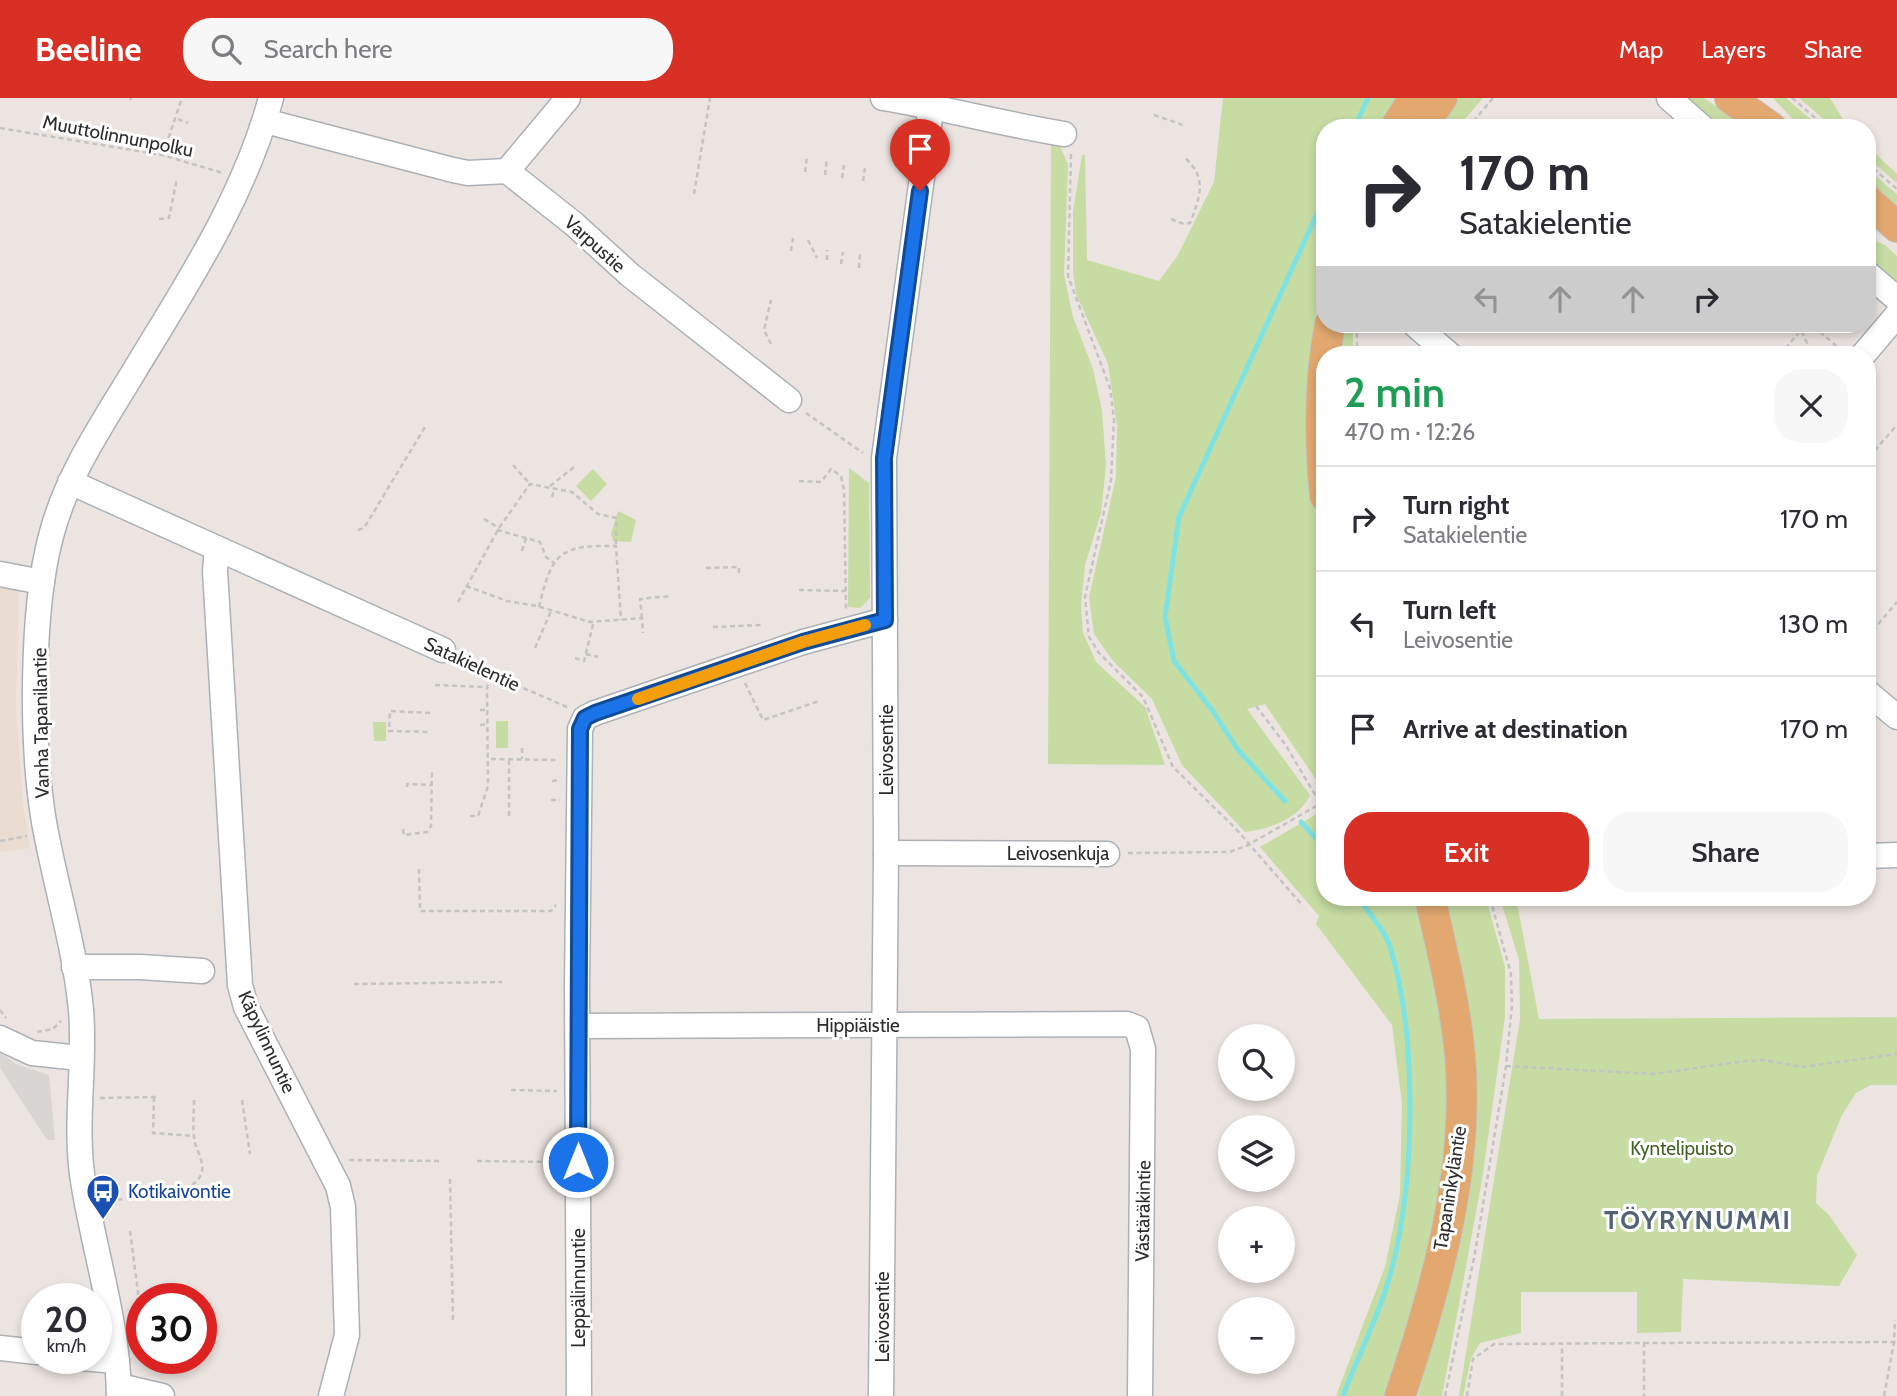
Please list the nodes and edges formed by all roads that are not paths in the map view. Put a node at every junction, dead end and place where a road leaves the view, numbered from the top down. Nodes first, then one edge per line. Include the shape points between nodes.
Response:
1 (568, 98) edge
2 (883, 98) edge
3 (1414, 98) edge
4 (1442, 98) edge
5 (1669, 98) edge
6 (1730, 98) edge
7 (1759, 98) edge
8 (926, 107) junction
9 (268, 109) edge
10 (1401, 119) edge
11 (1427, 119) edge
12 (1693, 119) edge
13 (1759, 119) edge
14 (1781, 119) edge
15 (1063, 134) road end
16 (507, 171) junction
17 (1876, 208) edge
18 (1897, 227) edge
19 (1876, 281) edge
20 (1897, 299) edge
21 (1897, 315) edge
22 (1424, 333) edge
23 (1440, 346) edge
24 (1871, 346) edge
25 (789, 400) road end
26 (70, 482) junction
27 (217, 550) junction
28 (0, 574) edge
29 (42, 582) junction
30 (885, 620) junction
31 (443, 650) road end
32 (1876, 700) edge
33 (1897, 717) edge
34 (886, 853) junction
35 (1107, 854) road end
36 (1897, 855) edge
37 (1876, 856) edge
38 (1432, 906) edge
39 (74, 967) junction
40 (202, 971) dead end
41 (886, 1025) junction
42 (578, 1026) junction
43 (1138, 1028) joint
44 (0, 1038) edge
45 (80, 1058) junction
46 (0, 1348) edge
47 (21, 1350) edge
48 (1415, 1352) junction
49 (112, 1361) edge
50 (117, 1361) junction
51 (119, 1391) edge
52 (162, 1396) edge
53 (331, 1396) edge
54 (579, 1396) edge
55 (881, 1396) edge
56 (1140, 1396) edge
57 (1400, 1396) edge
58 (1410, 1396) edge

1 - 16 street
2 - 8 street
3 - 10 main road
4 - 11 main road
5 - 12 street
6 - 13 main road
7 - 14 main road
8 - 15 street
8 - 30 street, Leivosentie via 930,118 884,458
9 - 16 street via 453,170
9 - 26 street, Vanha Tapanilantie via 226,217
16 - 25 street, Varpustie
17 - 18 main road
19 - 20 street
21 - 24 street
22 - 23 street
26 - 27 street, Satakielentie
26 - 29 street, Vanha Tapanilantie via 50,538
27 - 31 street, Satakielentie
27 - 53 street, Käpylinnuntie via 240,985 246,1007 338,1186 343,1207 347,1335
28 - 29 street
29 - 39 street, Vanha Tapanilantie via 38,769 43,818
30 - 34 street, Leivosentie
30 - 42 street, Leppälinnuntie via 738,663 585,718 580,729
32 - 33 street
34 - 35 street, Leivosenkuja
34 - 41 street, Leivosentie
36 - 37 street
38 - 48 main road, Tapaninkyläntie via 1460,1056 1461,1126 1451,1200
39 - 40 street
39 - 45 street, Vanha Tapanilantie via 81,1011
41 - 42 street, Hippiäistie
41 - 43 street, Hippiäistie via 1127,1024
41 - 55 street, Leivosentie
42 - 54 street, Leppälinnuntie
43 - 56 street, Västäräkintie via 1143,1049
44 - 45 street via 33,1053
45 - 50 street, Vanha Tapanilantie via 79,1159 106,1282
46 - 47 street
48 - 57 main road, Tapaninkyläntie
48 - 58 main road, Tapaninkyläntie
49 - 50 street
50 - 51 street, Vanha Tapanilantie
51 - 52 street

